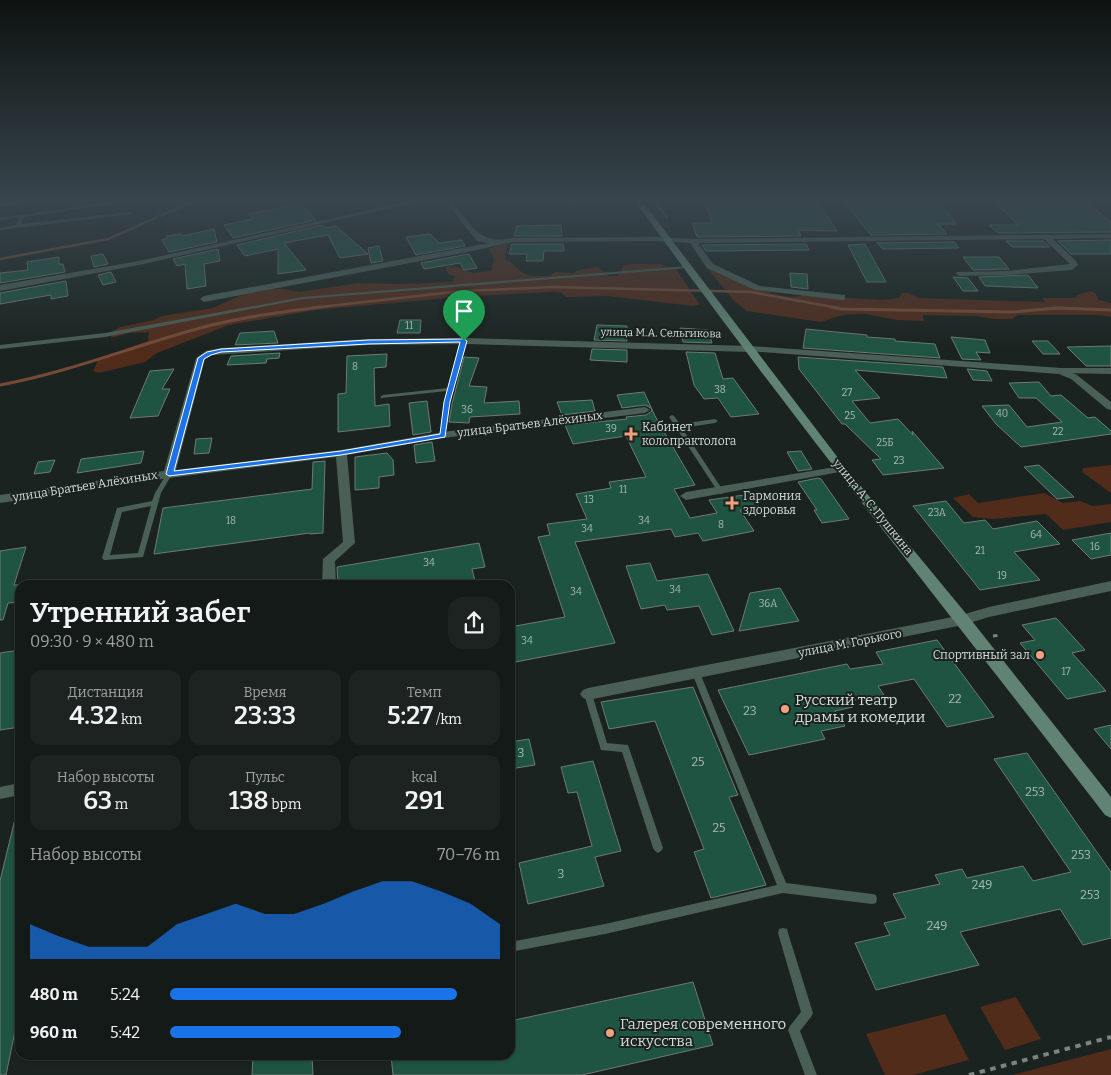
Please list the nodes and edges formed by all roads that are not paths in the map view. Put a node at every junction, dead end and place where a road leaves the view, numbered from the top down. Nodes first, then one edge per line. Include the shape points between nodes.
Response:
1 (192, 251) edge
2 (462, 251) edge
3 (675, 251) edge
4 (699, 251) edge
5 (1061, 251) edge
6 (687, 267) junction
7 (960, 274) dead end
8 (0, 288) edge
9 (842, 297) dead end
10 (204, 299) dead end
11 (464, 341) junction
12 (0, 347) edge
13 (750, 349) junction
14 (1061, 371) junction
15 (1111, 371) edge
16 (450, 389) junction
17 (383, 397) dead end
18 (1111, 407) edge
19 (645, 410) dead end
20 (672, 417) dead end
21 (715, 421) dead end
22 (680, 426) junction
23 (443, 435) junction
24 (341, 453) junction
25 (841, 469) junction
26 (169, 474) junction
27 (721, 492) junction
28 (686, 496) dead end
29 (0, 499) edge
30 (155, 503) junction
31 (330, 580) edge
32 (1111, 586) edge
33 (963, 620) junction
34 (696, 673) junction
35 (588, 694) joint
36 (15, 790) edge
37 (0, 793) edge
38 (1111, 810) edge
39 (658, 848) dead end
40 (783, 888) junction
41 (872, 899) dead end
42 (783, 932) dead end
43 (515, 946) edge
44 (811, 1075) edge

1 - 8 street
2 - 10 street
3 - 6 main road, улица А. С. Пушкина
4 - 9 street via 710,266 758,288
5 - 7 street via 1074,266
6 - 12 lane via 303,298 105,335
6 - 13 main road, улица А. С. Пушкина
11 - 13 street, улица М.А. Сельгикова
11 - 16 lane
11 - 26 street, улица М.А. Сельгикова via 368,342 209,353 201,358
13 - 14 street, улица М.А. Сельгикова
13 - 25 main road, улица А. С. Пушкина
14 - 15 street, улица М.А. Сельгикова
14 - 18 street via 1074,377
16 - 17 lane
16 - 23 lane
19 - 23 street, улица Братьев Алёхиных
20 - 22 lane
21 - 22 lane
22 - 27 lane
23 - 24 street, улица Братьев Алёхиных
24 - 26 street, улица Братьев Алёхиных
24 - 31 street via 349,543 329,559
25 - 27 street
25 - 33 main road, улица А. С. Пушкина
26 - 29 street, улица Братьев Алёхиных
26 - 30 lane
27 - 28 street
30 - 30 lane via 141,555 106,558 119,510
32 - 33 street, улица М. Горького
33 - 34 street, улица М. Горького
33 - 38 main road, улица А. С. Пушкина
34 - 35 street, улица М. Горького
34 - 40 lane
35 - 39 lane via 604,747 625,748
36 - 37 street
40 - 41 lane
40 - 43 lane
42 - 44 lane via 807,1013 794,1030

